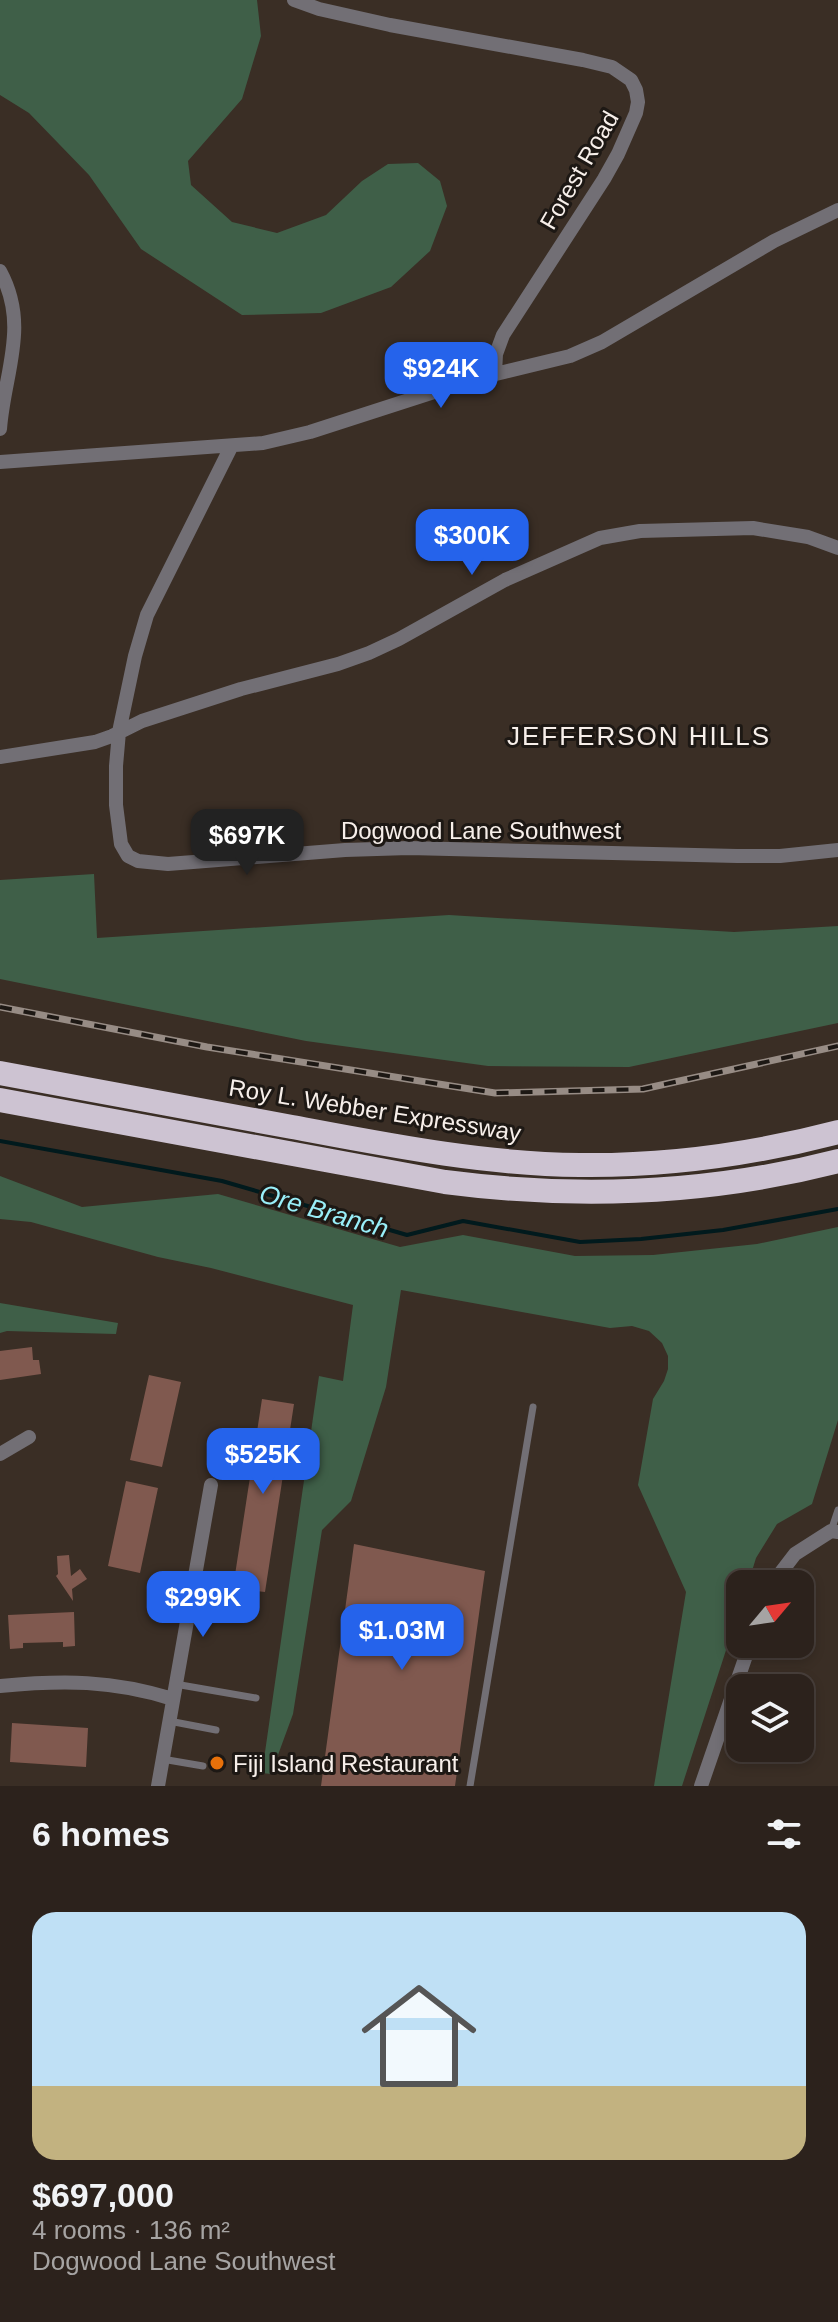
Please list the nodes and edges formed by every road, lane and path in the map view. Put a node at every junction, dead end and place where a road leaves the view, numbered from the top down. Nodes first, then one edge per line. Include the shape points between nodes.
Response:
1 (294, 0) edge
2 (838, 210) edge
3 (0, 271) edge
4 (495, 373) junction
5 (0, 429) edge
6 (231, 447) junction
7 (0, 462) edge
8 (838, 548) edge
9 (119, 732) junction
10 (0, 757) edge
11 (838, 850) edge
12 (0, 1073) edge
13 (0, 1100) edge
14 (838, 1132) edge
15 (838, 1161) edge
16 (533, 1407) dead end
17 (29, 1437) dead end
18 (0, 1454) edge
19 (211, 1485) dead end
20 (838, 1510) edge
21 (834, 1532) edge
22 (783, 1570) edge
23 (745, 1658) edge
24 (0, 1686) edge
25 (174, 1692) junction
26 (256, 1698) dead end
27 (169, 1721) junction
28 (216, 1730) dead end
29 (162, 1759) junction
30 (203, 1766) dead end
31 (158, 1786) edge
32 (470, 1786) edge
33 (701, 1786) edge

1 - 4 street, Forest Road via 390,25 583,60 612,67 631,80 638,102 632,125 604,179 503,335
2 - 4 street via 774,241 590,348
3 - 5 street via 12,300 15,345
4 - 6 street via 310,432
6 - 7 street
6 - 9 street, Dogwood Lane Southwest via 147,615
8 - 9 street via 753,528 640,531 600,538 505,580 369,653 213,698
9 - 10 street via 95,742
9 - 11 street, Dogwood Lane Southwest via 116,805 121,844 138,861 168,864 409,848 737,856
12 - 14 highway, Roy L. Webber Expressway via 409,1149 524,1163 693,1159 754,1152
13 - 15 highway via 496,1189 666,1189
16 - 32 lane
17 - 18 street
19 - 25 street
20 - 21 lane
21 - 22 street via 795,1554
23 - 33 street
24 - 25 street via 44,1681
25 - 26 lane
25 - 27 street
27 - 28 lane
27 - 29 street
29 - 30 lane
29 - 31 street

